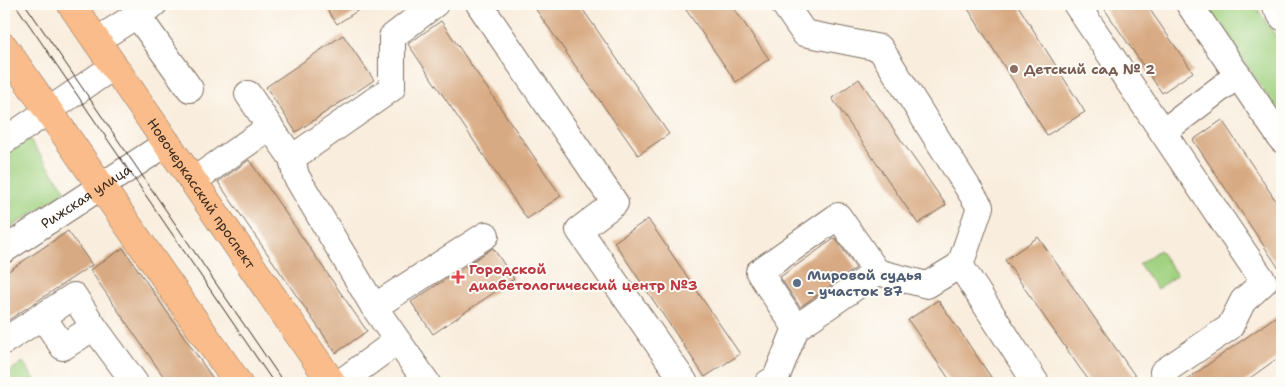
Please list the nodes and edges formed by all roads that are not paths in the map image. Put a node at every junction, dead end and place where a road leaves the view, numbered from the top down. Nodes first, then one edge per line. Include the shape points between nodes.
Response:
1 (71, 4) edge
2 (479, 4) edge
3 (784, 4) edge
4 (1076, 4) edge
5 (1189, 4) edge
6 (1274, 4) edge
7 (425, 7) edge
8 (145, 9) edge
9 (1282, 16) edge
10 (96, 41) junction
11 (4, 47) edge
12 (114, 66) junction
13 (1238, 75) junction
14 (190, 89) dead end
15 (248, 94) dead end
16 (48, 111) junction
17 (270, 127) junction
18 (1163, 132) junction
19 (1282, 140) edge
20 (4, 141) edge
21 (167, 142) junction
22 (292, 158) junction
23 (193, 181) junction
24 (100, 186) junction
25 (486, 235) dead end
26 (4, 250) edge
27 (960, 265) junction
28 (877, 272) junction
29 (374, 307) junction
30 (43, 317) junction
31 (94, 327) junction
32 (796, 328) junction
33 (398, 341) junction
34 (4, 342) edge
35 (1163, 372) dead end
36 (135, 383) edge
37 (238, 383) edge
38 (332, 383) edge
39 (340, 383) edge
40 (427, 383) edge
41 (685, 383) edge
42 (768, 383) edge
43 (1036, 383) edge

1 - 10 main road, Новочеркасский проспект
2 - 41 street via 615,203 579,230
3 - 27 street via 804,33 880,48 980,207
4 - 18 street
5 - 13 street
6 - 9 street
7 - 22 street via 392,37 392,88
8 - 10 street
8 - 14 street
10 - 12 main road, Новочеркасский проспект
11 - 16 main road
12 - 16 street
12 - 21 main road, Новочеркасский проспект
13 - 18 street
13 - 19 street
15 - 17 street
16 - 20 street
16 - 24 main road
17 - 22 street
17 - 23 street
18 - 35 street via 1264,282 1243,301 1230,327
21 - 23 main road, Новочеркасский проспект
21 - 24 street, Рижская улица
22 - 29 street via 296,176
23 - 38 main road, Новочеркасский проспект
24 - 26 street, Рижская улица
24 - 37 main road
25 - 29 street
27 - 28 street via 927,284
27 - 43 street
28 - 32 street
28 - 32 street via 838,216 759,272
29 - 33 street
30 - 31 street via 63,347
30 - 31 street via 74,296
30 - 34 street
31 - 36 street
32 - 42 street via 776,378
33 - 39 street
33 - 40 street

